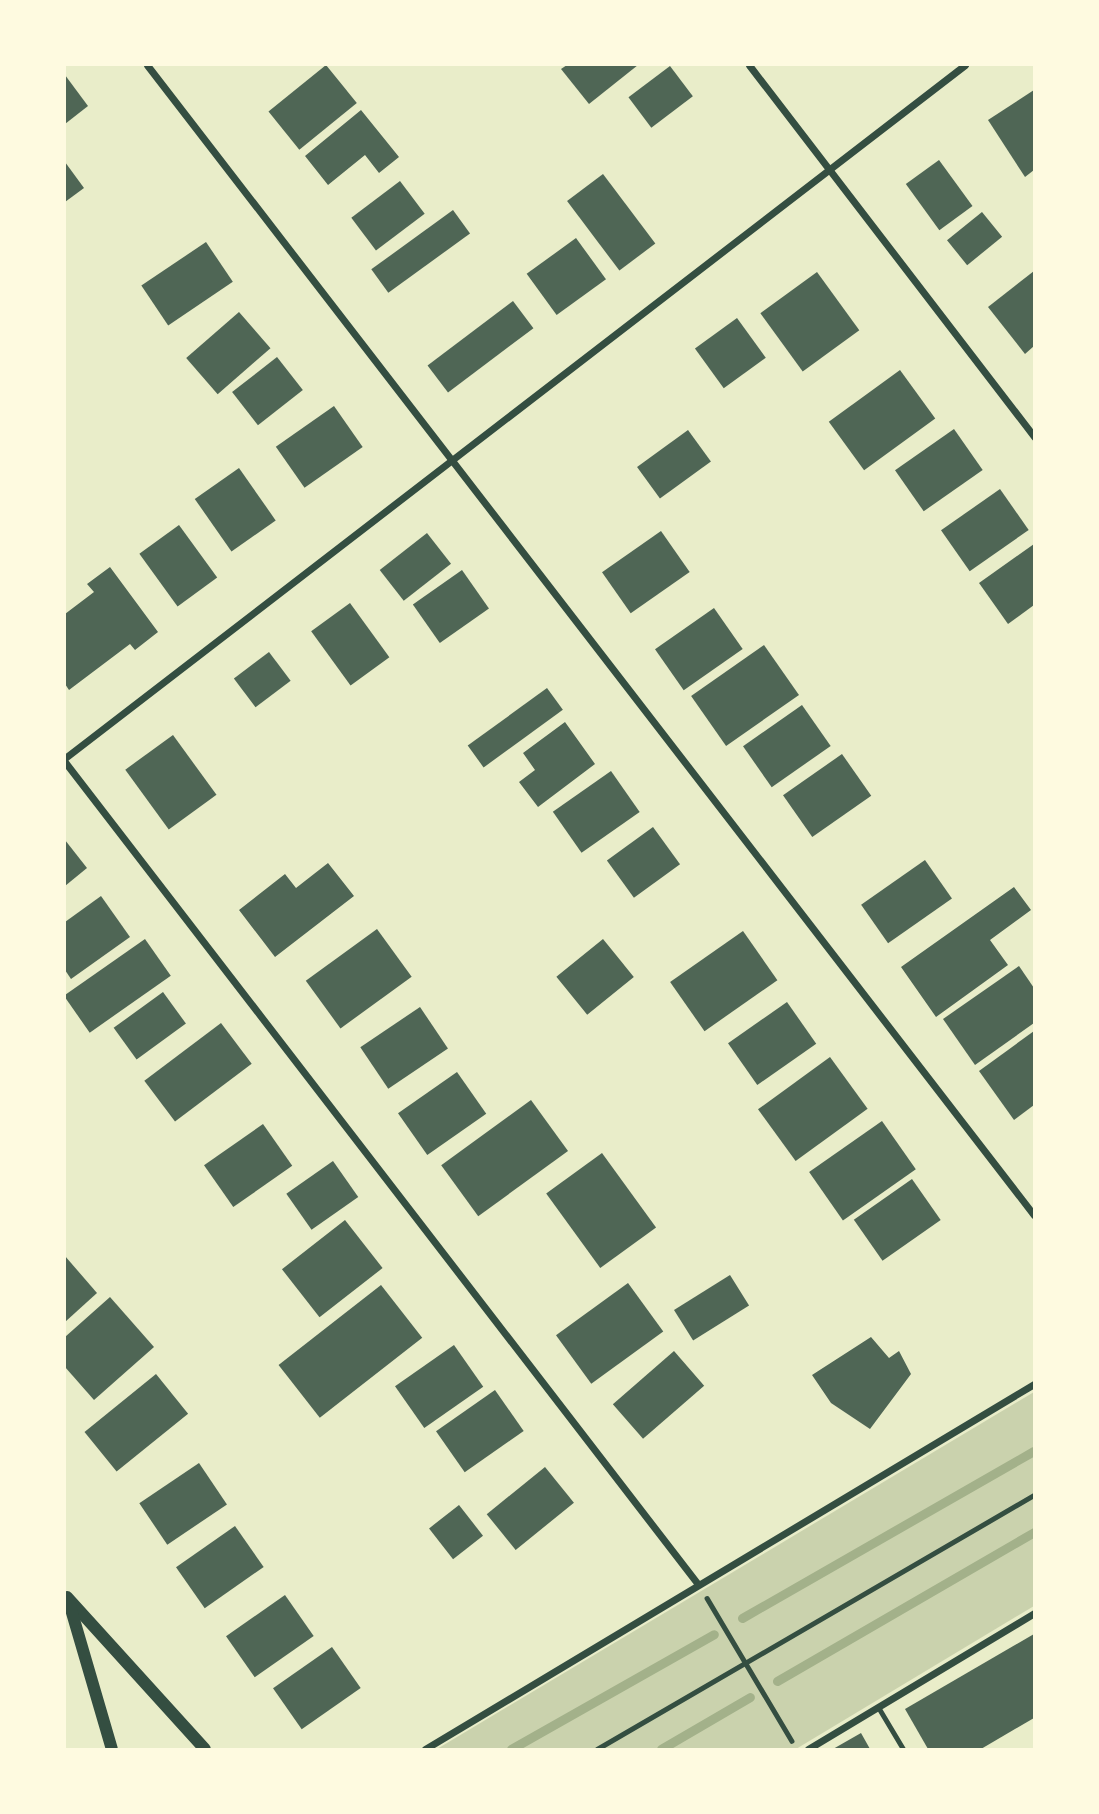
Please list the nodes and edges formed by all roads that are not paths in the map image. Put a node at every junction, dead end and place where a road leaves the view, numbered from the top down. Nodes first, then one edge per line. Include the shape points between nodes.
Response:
1 (147, 65) edge
2 (749, 65) edge
3 (965, 65) edge
4 (829, 169) junction
5 (1034, 437) edge
6 (450, 460) junction
7 (65, 760) edge
8 (1034, 1215) edge
9 (1034, 1384) edge
10 (697, 1583) junction
11 (66, 1595) edge
12 (1034, 1614) edge
13 (878, 1707) junction
14 (112, 1749) edge
15 (205, 1749) edge
16 (425, 1749) edge
17 (808, 1749) edge
18 (903, 1749) edge

1 - 6 street
2 - 4 street
3 - 4 street
4 - 5 street
4 - 6 street
6 - 7 street
6 - 8 street
7 - 10 street
9 - 10 street
10 - 16 street
11 - 14 street
11 - 15 street
12 - 13 street
13 - 17 street
13 - 18 lane

